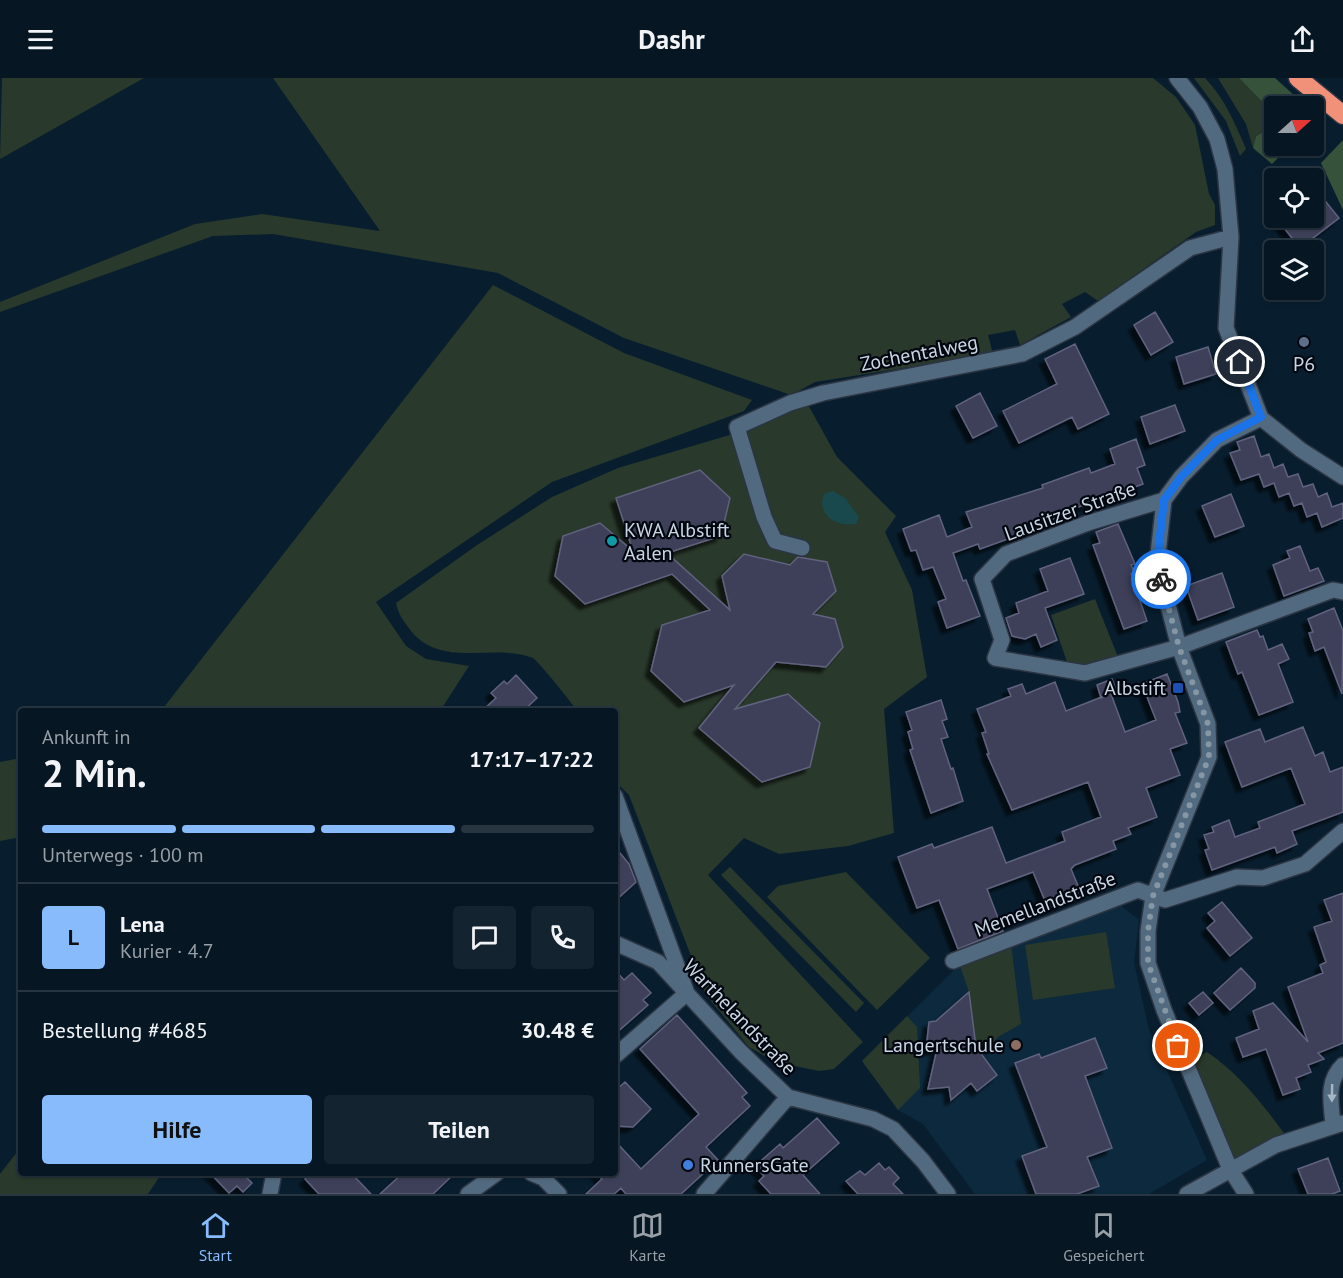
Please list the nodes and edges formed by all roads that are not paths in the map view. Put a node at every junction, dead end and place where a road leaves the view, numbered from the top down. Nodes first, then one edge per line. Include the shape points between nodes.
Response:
1 (1177, 78) edge
2 (1298, 78) edge
3 (1343, 115) edge
4 (1231, 237) junction
5 (1261, 417) junction
6 (1343, 477) edge
7 (1164, 500) junction
8 (802, 548) dead end
9 (1343, 592) edge
10 (1179, 647) junction
11 (618, 804) edge
12 (1343, 831) edge
13 (1153, 896) junction
14 (618, 945) edge
15 (953, 961) dead end
16 (687, 993) junction
17 (618, 1053) edge
18 (1343, 1065) edge
19 (788, 1097) junction
20 (1338, 1124) edge
21 (1230, 1168) junction
22 (273, 1176) edge
23 (493, 1176) edge
24 (538, 1176) edge
25 (270, 1194) edge
26 (468, 1194) edge
27 (559, 1194) edge
28 (704, 1194) edge
29 (948, 1194) edge
30 (1187, 1194) edge
31 (1246, 1194) edge

1 - 4 street via 1200,107 1217,140 1225,169
2 - 3 highway
4 - 5 street via 1226,328
4 - 8 street, Zochentalweg via 1190,248 1075,327 1022,354 823,393 790,403 737,428 774,541
5 - 6 street via 1301,450
5 - 7 street via 1217,440
7 - 10 street via 1157,563
7 - 10 street, Lausitzer Straße via 1006,554 982,579 1002,640 995,658 1085,673
9 - 10 street via 1333,590 1288,605
10 - 13 street via 1208,724 1209,757
11 - 16 street
12 - 13 street, Memellandstraße via 1305,864 1263,878 1237,877 1166,900
13 - 15 street, Memellandstraße via 1138,891
13 - 21 street via 1148,963 1185,1064
14 - 16 street, Warthelandstraße via 658,962
16 - 17 street
16 - 19 street, Warthelandstraße
18 -> 20 street via 1335,1073 1330,1088
19 - 28 street
19 - 29 street, Warthelandstraße via 873,1119 893,1130
20 - 21 street via 1276,1145
21 - 30 street
21 - 31 street
22 - 25 street
23 - 26 street
24 - 27 street

